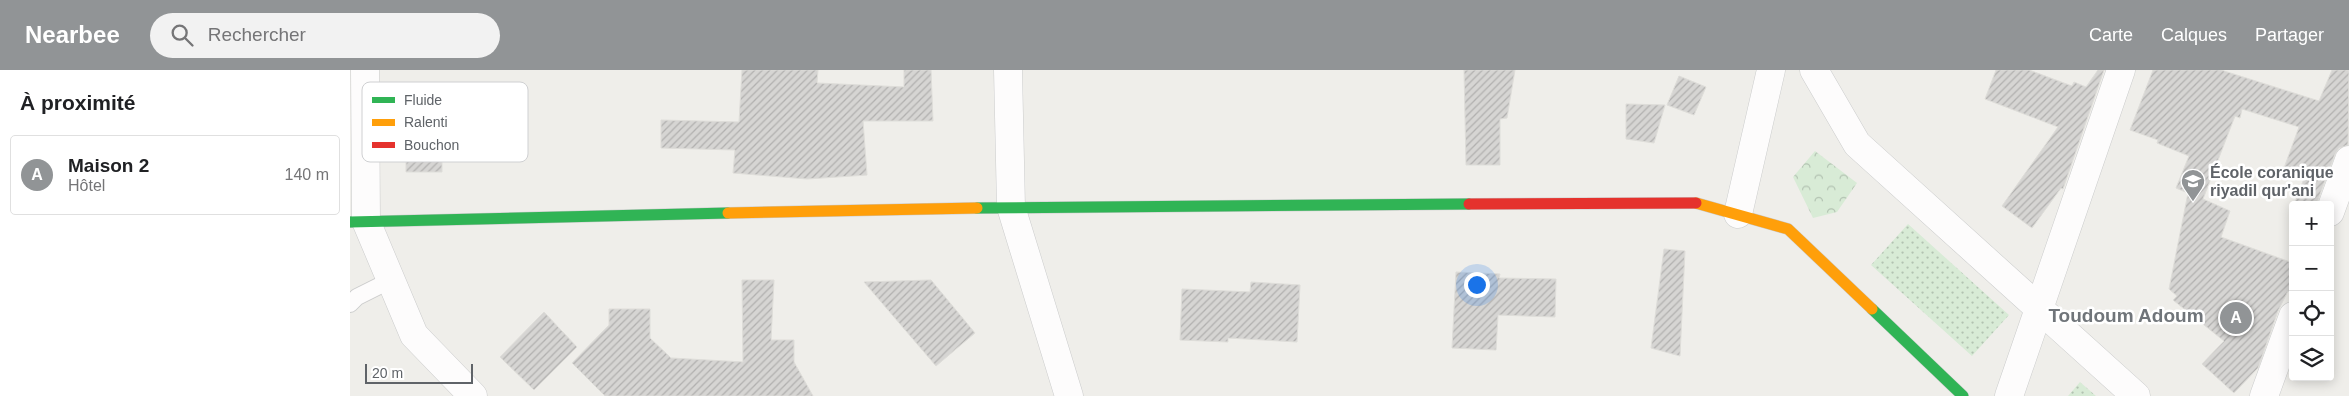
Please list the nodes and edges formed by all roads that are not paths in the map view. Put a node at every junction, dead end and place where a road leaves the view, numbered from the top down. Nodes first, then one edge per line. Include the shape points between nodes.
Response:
1 (1008, 70) edge
2 (1772, 70) edge
3 (1814, 70) edge
4 (2120, 70) edge
5 (362, 135) edge
6 (2349, 160) edge
7 (2334, 201) edge
8 (1011, 207) junction
9 (1738, 214) junction
10 (358, 221) edge
11 (391, 280) junction
12 (350, 304) edge
13 (2038, 308) junction
14 (2289, 327) edge
15 (473, 396) edge
16 (1069, 396) edge
17 (1963, 396) edge
18 (2009, 396) edge
19 (2136, 396) edge
20 (2264, 396) edge

1 - 8 street
2 - 9 street
3 - 13 street via 1857,144
4 - 13 street
5 - 10 street
6 - 7 street
8 - 9 street via 1701,203
8 - 10 street
8 - 16 street
9 - 17 street via 1788,229
10 - 11 street
11 - 12 lane via 357,297
11 - 15 street via 414,335
13 - 18 street
13 - 19 street
14 - 20 street

